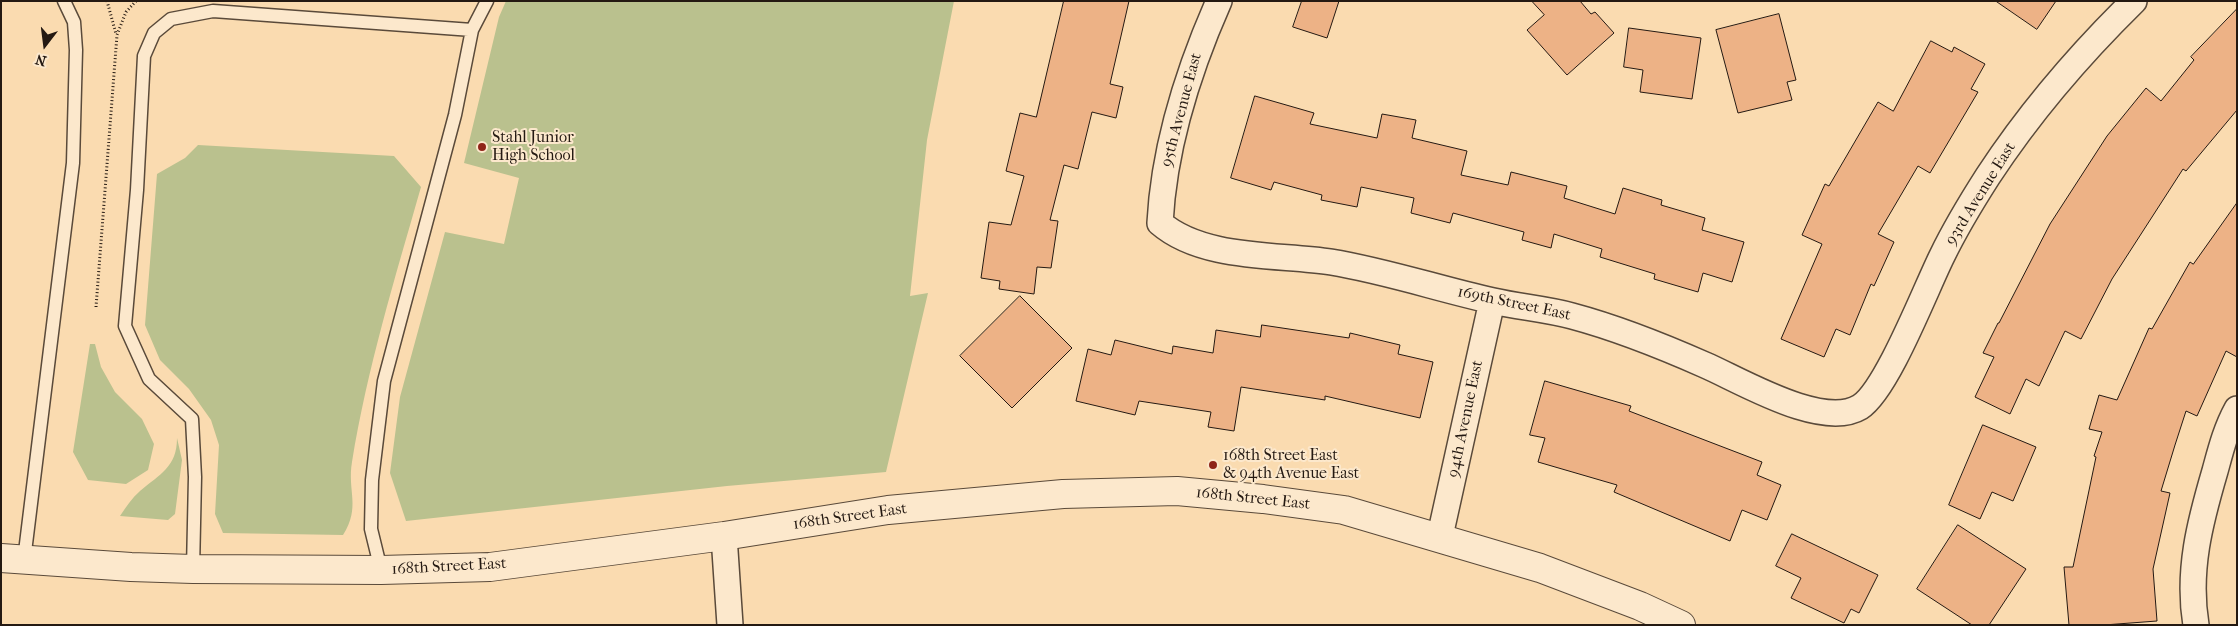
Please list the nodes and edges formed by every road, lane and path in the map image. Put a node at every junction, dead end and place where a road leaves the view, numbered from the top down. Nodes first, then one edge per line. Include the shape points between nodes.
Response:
1 (64, 1) edge
2 (107, 1) edge
3 (136, 1) edge
4 (487, 1) edge
5 (1219, 1) edge
6 (2134, 1) edge
7 (472, 30) junction
8 (116, 35) junction
9 (1160, 223) joint
10 (1492, 301) junction
11 (96, 307) dead end
12 (1860, 407) joint
13 (2237, 409) edge
14 (724, 536) junction
15 (1440, 536) junction
16 (13, 559) edge
17 (193, 569) junction
18 (381, 570) junction
19 (730, 625) edge
20 (1681, 625) edge
21 (2196, 625) edge

1 - 16 lane via 74,22 76,50 73,163
2 - 8 path
3 - 8 path via 126,12
4 - 7 lane
5 - 9 street, 95th Avenue East via 1195,56 1167,157
6 - 12 street, 93rd Avenue East via 2094,41 1988,176 1944,252 1891,365 1873,394
7 - 17 lane via 213,11 171,20 154,33 144,56 125,326 148,379 192,419 195,476
7 - 18 lane via 455,115 384,381 372,480 371,530
8 - 11 path
9 - 10 street, 169th Street East via 1196,244 1356,267
10 - 12 street, 169th Street East via 1571,316 1638,337 1781,401 1840,413
10 - 15 street, 94th Avenue East
13 - 21 street via 2228,425 2214,473 2194,557
14 - 15 street, 168th Street East via 888,510 1063,494 1177,491 1263,498 1344,510
14 - 18 street, 168th Street East via 490,567
14 - 19 street
15 - 20 street, 168th Street East via 1540,568
16 - 17 street, 168th Street East
17 - 18 street, 168th Street East

